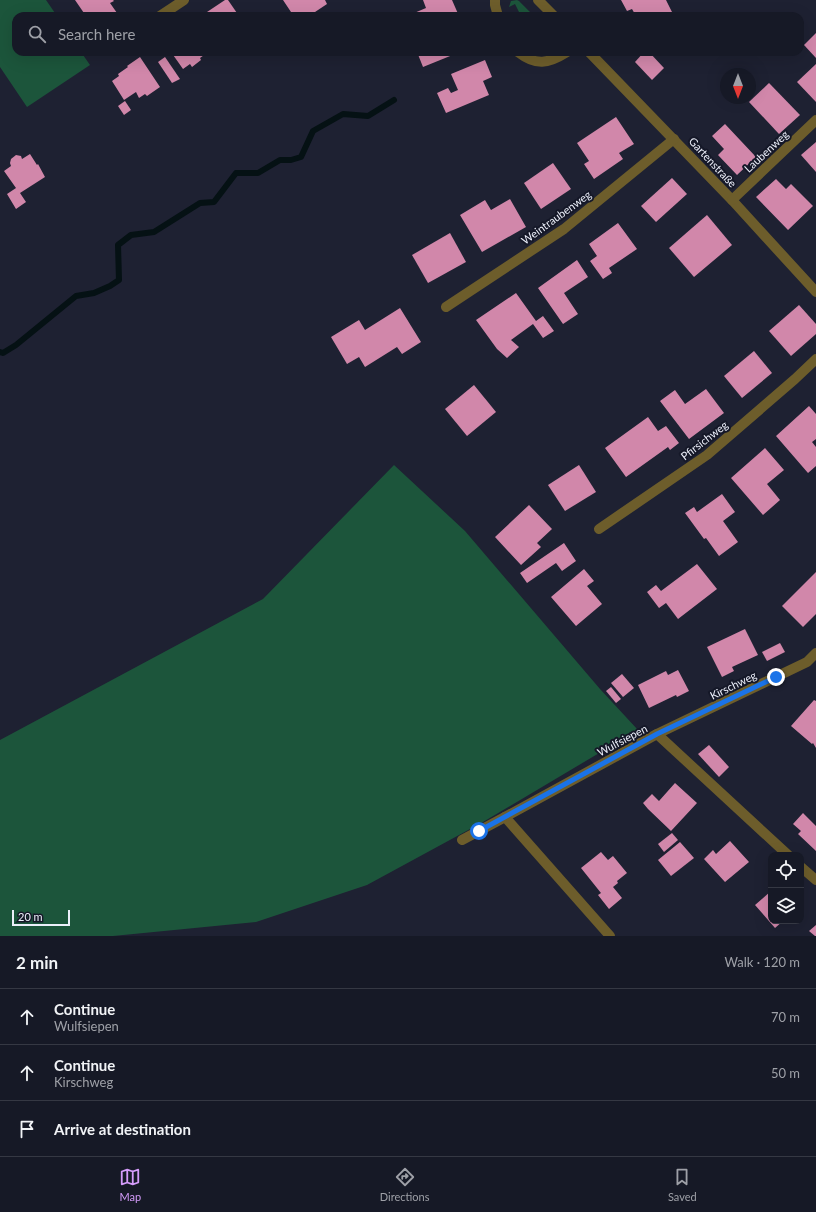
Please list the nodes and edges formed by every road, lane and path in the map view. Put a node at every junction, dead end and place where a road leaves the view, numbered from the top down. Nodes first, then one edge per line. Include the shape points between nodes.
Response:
1 (184, 0) edge
2 (495, 0) edge
3 (538, 0) edge
4 (166, 12) edge
5 (497, 12) edge
6 (550, 12) edge
7 (523, 56) edge
8 (560, 56) edge
9 (593, 56) edge
10 (816, 120) edge
11 (674, 139) junction
12 (732, 200) junction
13 (816, 292) edge
14 (446, 307) dead end
15 (816, 359) edge
16 (598, 529) dead end
17 (816, 653) edge
18 (657, 734) junction
19 (505, 817) junction
20 (462, 840) dead end
21 (785, 852) edge
22 (804, 870) edge
23 (816, 880) edge
24 (610, 936) edge

1 - 4 street
2 - 5 street
3 - 6 street
7 - 8 street via 537,62 549,62
9 - 11 street, Gartenstraße
10 - 12 street, Laubenweg
11 - 12 street, Gartenstraße
11 - 14 street, Weintraubenweg via 564,229
12 - 13 street, Gartenstraße
15 - 16 street, Pfirsichweg via 707,455
17 - 18 street, Kirschweg via 807,662
18 - 19 street, Wulfsiepen
18 - 21 street, Wulfsiepen
19 - 20 street, Wulfsiepen
19 - 24 street
22 - 23 street

